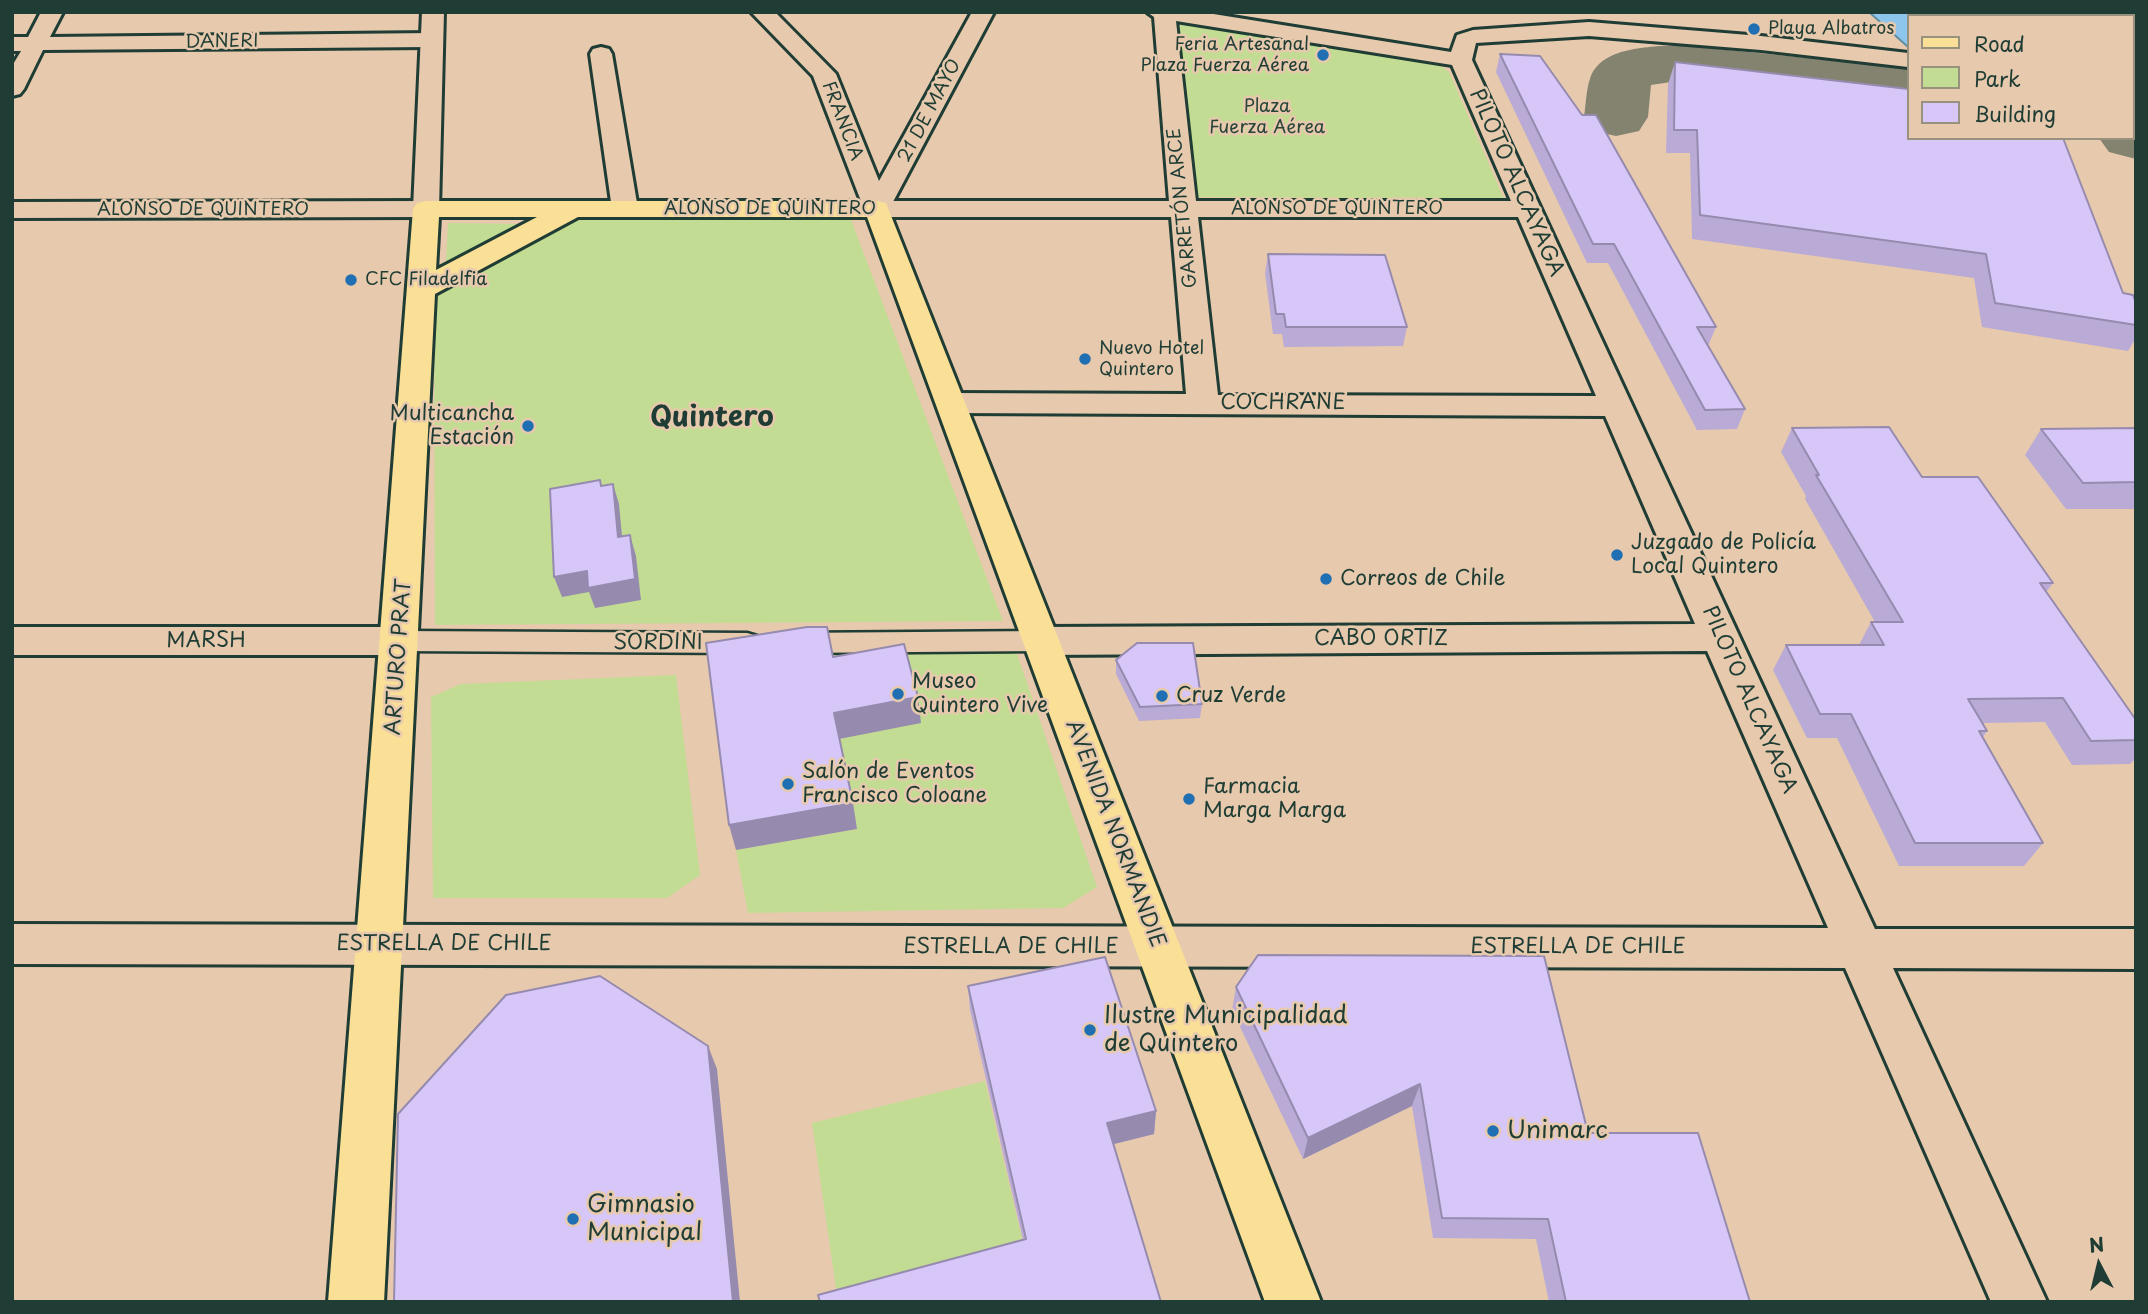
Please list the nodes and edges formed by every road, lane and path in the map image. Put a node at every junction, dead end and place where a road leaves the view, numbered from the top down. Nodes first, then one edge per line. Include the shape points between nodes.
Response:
1 (52, 12) edge
2 (433, 12) edge
3 (762, 12) edge
4 (983, 12) edge
5 (1158, 12) edge
6 (1164, 13) edge
7 (432, 40) junction
8 (36, 43) junction
9 (12, 44) edge
10 (601, 54) dead end
11 (1461, 60) junction
12 (1906, 60) edge
13 (12, 89) edge
14 (1182, 208) junction
15 (426, 209) junction
16 (573, 209) junction
17 (625, 209) junction
18 (877, 209) junction
19 (1527, 209) junction
20 (12, 210) edge
21 (421, 290) junction
22 (952, 403) junction
23 (1203, 403) junction
24 (1615, 406) junction
25 (1720, 637) junction
26 (12, 641) edge
27 (400, 641) junction
28 (1042, 641) junction
29 (12, 944) edge
30 (379, 944) junction
31 (1159, 948) junction
32 (1862, 948) junction
33 (2136, 949) edge
34 (1266, 1229) junction
35 (356, 1302) edge
36 (1293, 1302) edge
37 (1316, 1302) edge
38 (2019, 1302) edge

1 - 8 street
2 - 7 street, ARTURO PRAT
3 - 18 street, FRANCIA via 824,74
4 - 18 street, 21 DE MAYO
5 - 6 street
6 - 11 street
6 - 14 street, GARRETÓN ARCE
7 - 8 street, DANERI
7 - 15 street, ARTURO PRAT
8 - 9 street, DANERI
8 - 13 street
10 - 17 street
11 - 12 street via 1465,40 1473,37 1589,29
11 - 19 street, PILOTO ALCAYAGA
14 - 18 street, ALONSO DE QUINTERO
14 - 19 street, ALONSO DE QUINTERO
14 - 23 street, GARRETÓN ARCE
15 - 16 main road, ALONSO DE QUINTERO
15 - 20 street, ALONSO DE QUINTERO
15 - 21 main road, ARTURO PRAT
16 - 17 main road, ALONSO DE QUINTERO
16 - 21 main road
17 - 18 main road, ALONSO DE QUINTERO
18 - 22 main road, AVENIDA NORMANDIE
19 - 24 street, PILOTO ALCAYAGA
21 - 27 main road, ARTURO PRAT
22 - 23 street, COCHRANE
22 - 28 main road, AVENIDA NORMANDIE
23 - 24 street, COCHRANE
24 - 25 street, PILOTO ALCAYAGA
25 - 28 street, CABO ORTIZ
25 - 32 street, PILOTO ALCAYAGA
26 - 27 street, MARSH
27 - 28 street, SORDINI
27 - 30 main road, ARTURO PRAT
28 - 31 main road, AVENIDA NORMANDIE
29 - 30 street, ESTRELLA DE CHILE
30 - 31 street, ESTRELLA DE CHILE
30 - 35 main road, ARTURO PRAT
31 - 32 street, ESTRELLA DE CHILE
31 - 34 main road, AVENIDA NORMANDIE
32 - 33 street, ESTRELLA DE CHILE
32 - 38 street, PILOTO ALCAYAGA
34 - 36 main road, AVENIDA NORMANDIE
34 - 37 street

